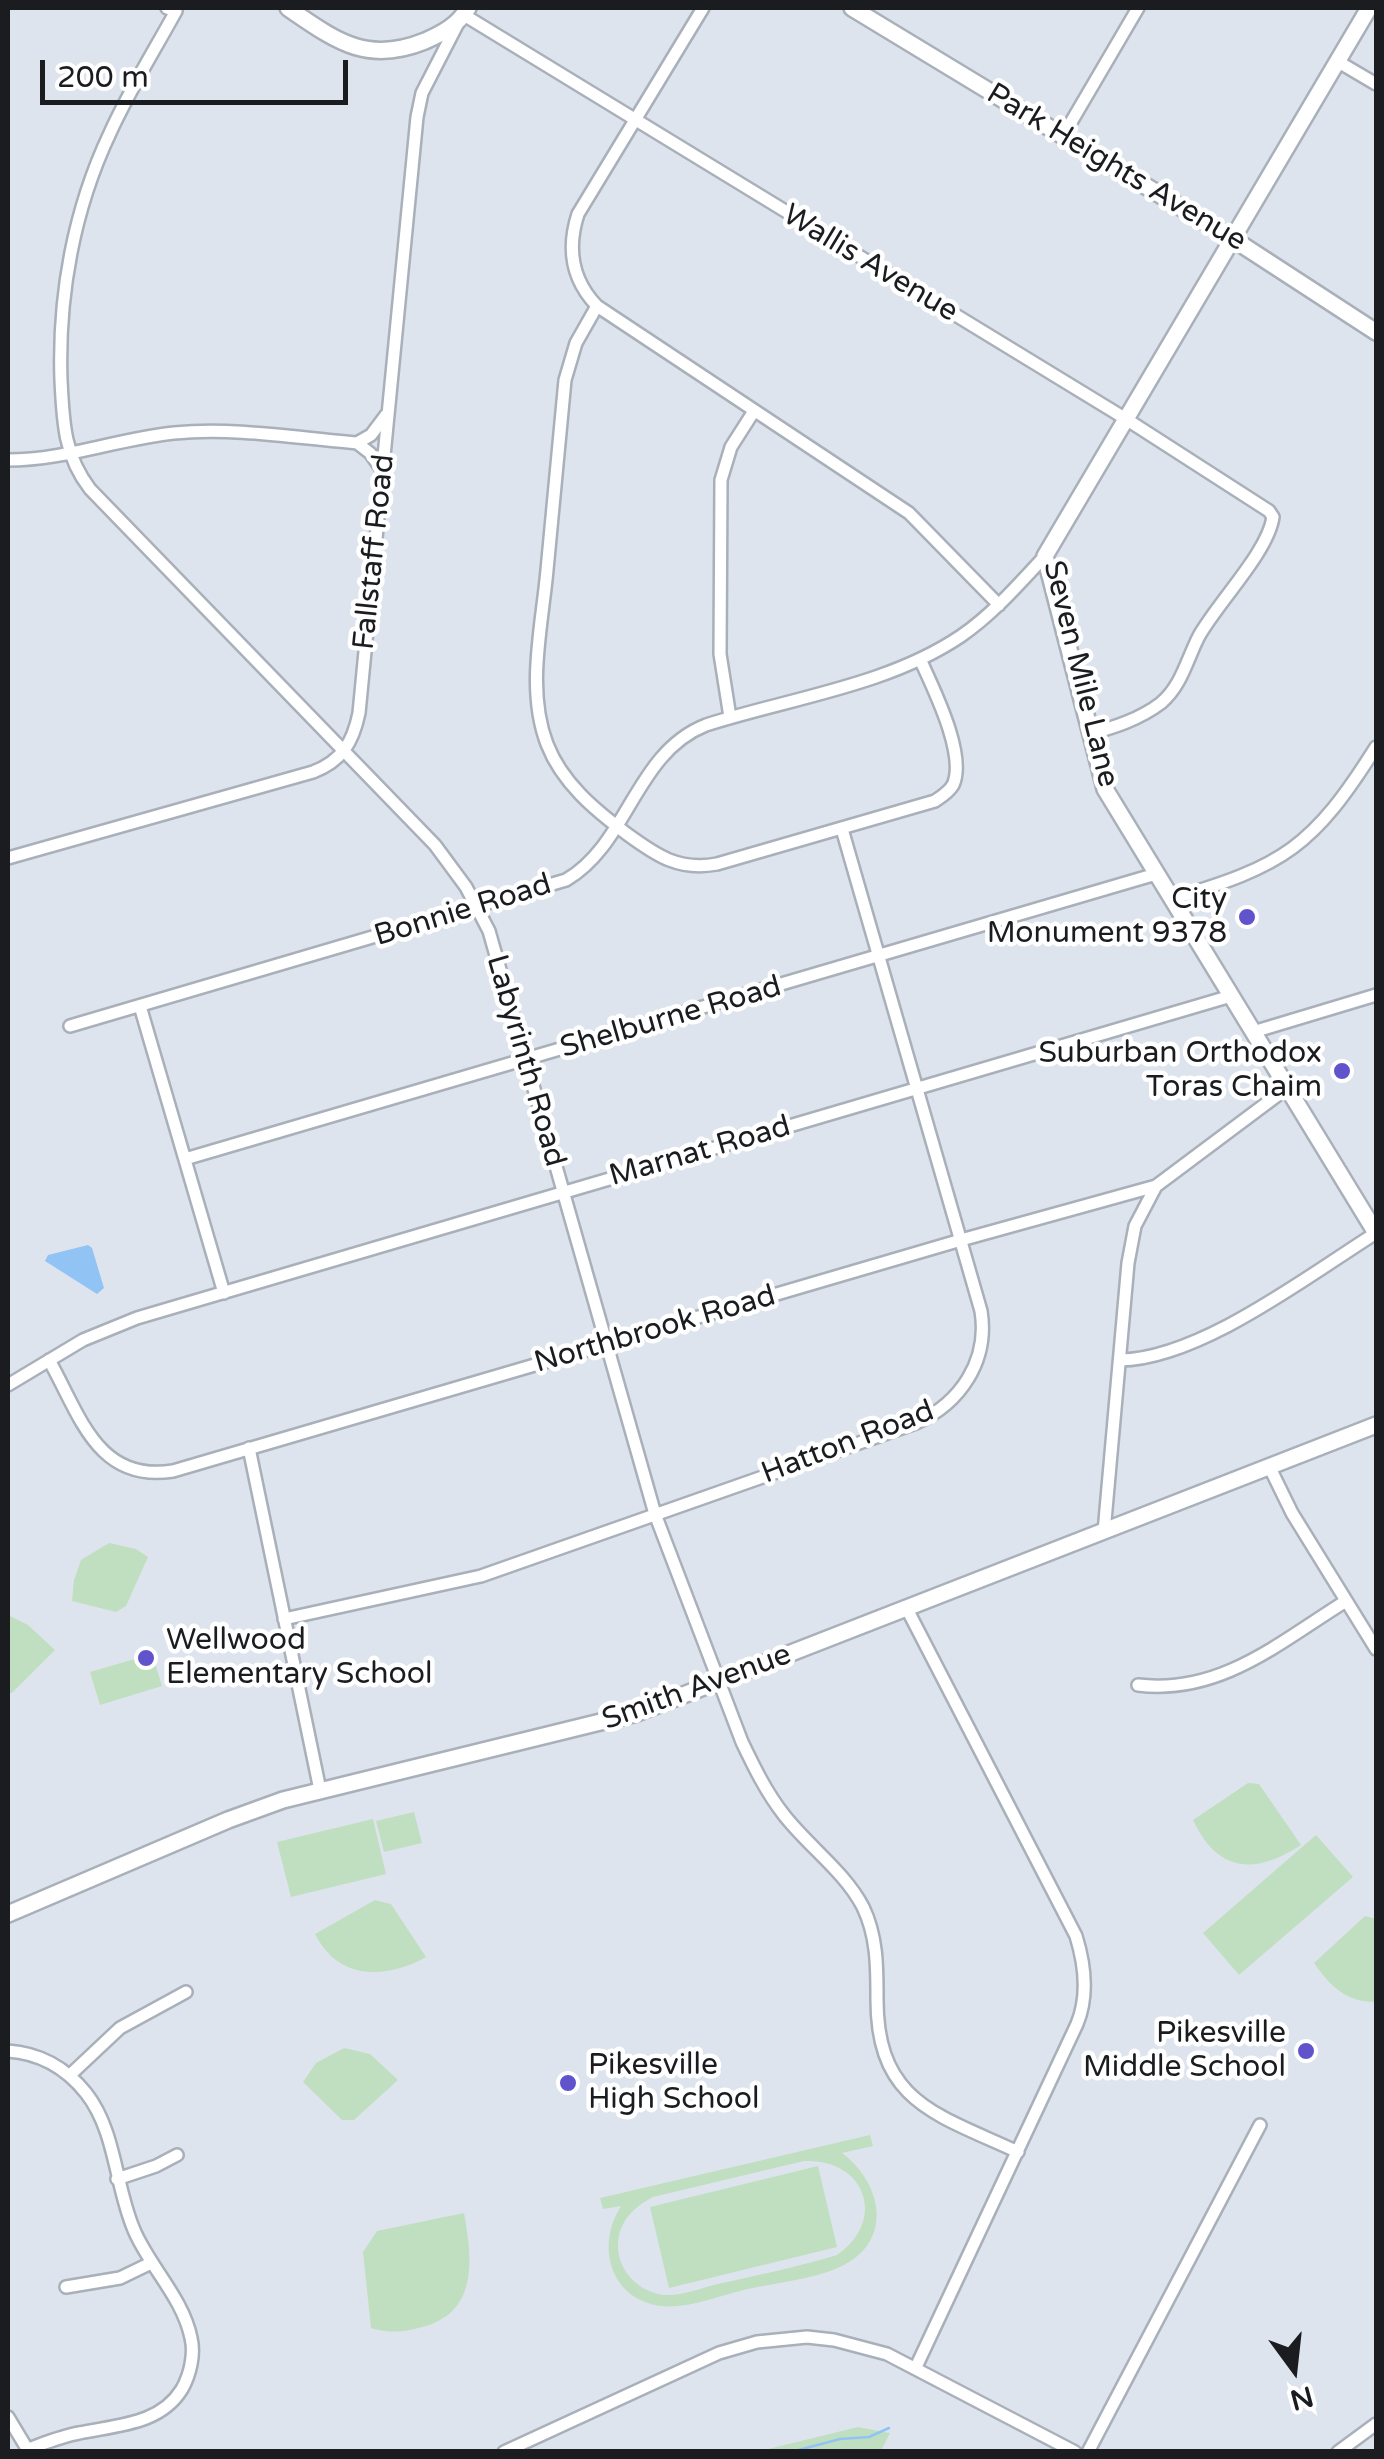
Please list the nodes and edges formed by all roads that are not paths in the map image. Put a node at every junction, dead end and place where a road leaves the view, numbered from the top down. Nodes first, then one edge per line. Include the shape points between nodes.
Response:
1 (288, 8) edge
2 (703, 8) edge
3 (852, 8) edge
4 (1138, 8) edge
5 (1368, 8) edge
6 (172, 9) edge
7 (464, 14) edge
8 (1338, 61) junction
9 (1376, 84) edge
10 (634, 121) junction
11 (1064, 136) junction
12 (1233, 239) junction
13 (596, 306) junction
14 (1376, 332) edge
15 (388, 411) junction
16 (754, 411) junction
17 (1126, 419) junction
18 (358, 443) junction
19 (69, 455) junction
20 (8, 460) edge
21 (382, 471) junction
22 (1045, 556) junction
23 (999, 605) junction
24 (920, 660) junction
25 (730, 717) junction
26 (1090, 734) junction
27 (1376, 747) edge
28 (345, 751) junction
29 (616, 826) junction
30 (842, 829) junction
31 (8, 858) edge
32 (1156, 874) junction
33 (1171, 899) junction
34 (478, 908) junction
35 (879, 957) junction
36 (1231, 996) junction
37 (1376, 996) edge
38 (140, 1006) junction
39 (70, 1026) dead end
40 (1253, 1032) junction
41 (524, 1061) junction
42 (917, 1088) junction
43 (1287, 1088) junction
44 (185, 1159) junction
45 (1156, 1186) junction
46 (562, 1193) junction
47 (1376, 1233) edge
48 (960, 1240) junction
49 (224, 1293) junction
50 (606, 1344) junction
51 (50, 1360) junction
52 (1120, 1360) junction
53 (8, 1385) edge
54 (1376, 1424) edge
55 (249, 1448) junction
56 (1269, 1466) junction
57 (655, 1514) junction
58 (1104, 1532) junction
59 (1346, 1601) junction
60 (908, 1608) junction
61 (284, 1619) junction
62 (1376, 1649) edge
63 (720, 1683) junction
64 (1138, 1685) dead end
65 (320, 1790) junction
66 (8, 1914) edge
67 (186, 1992) dead end
68 (8, 2051) edge
69 (70, 2075) junction
70 (1260, 2125) dead end
71 (1018, 2152) junction
72 (176, 2155) dead end
73 (117, 2179) junction
74 (151, 2263) junction
75 (66, 2287) dead end
76 (916, 2367) junction
77 (8, 2417) edge
78 (1376, 2424) edge
79 (29, 2450) edge
80 (504, 2452) edge
81 (1075, 2452) edge
82 (1088, 2452) edge
83 (1338, 2452) edge

1 - 7 main road via 336,40 370,51 410,46
2 - 10 street
3 - 11 main road, Park Heights Avenue
4 - 11 street
5 - 8 main road, Seven Mile Lane
6 - 19 street, Labyrinth Road via 112,128 77,225 61,336
7 - 10 street, Wallis Avenue
7 - 15 street, Fallstaff Road via 419,107
8 - 9 street
8 - 12 main road, Seven Mile Lane
10 - 13 street via 574,228 576,274
10 - 17 street, Wallis Avenue
11 - 12 main road, Park Heights Avenue
12 - 14 main road, Park Heights Avenue
12 - 17 main road, Seven Mile Lane
13 - 16 street
13 - 29 street via 565,380 537,692 554,759
15 - 18 street
15 - 21 street, Fallstaff Road
16 - 23 street via 908,513
16 - 25 street via 731,446 720,480 720,654
17 - 22 main road, Seven Mile Lane
17 - 26 street, Wallis Avenue via 1273,517 1268,536 1208,622 1173,690 1134,719
18 - 19 street via 203,431
18 - 21 street
19 - 20 street
19 - 28 street, Labyrinth Road via 90,489
21 - 28 street, Fallstaff Road via 359,713
22 - 23 street, Bonnie Road
22 - 26 main road, Seven Mile Lane
23 - 24 street, Bonnie Road
24 - 25 street, Bonnie Road
24 - 30 street via 956,766 950,790 935,802
25 - 29 street, Bonnie Road via 671,745
26 - 32 main road, Seven Mile Lane via 1105,790
27 - 33 street via 1326,820 1298,844 1261,869
28 - 31 street via 313,772
28 - 34 street, Labyrinth Road via 434,845
29 - 30 street via 657,856 691,867
29 - 34 street, Bonnie Road via 577,874
30 - 35 street, Hatton Road
32 - 33 main road, Seven Mile Lane
32 - 35 street, Shelburne Road
33 - 36 main road, Seven Mile Lane
34 - 38 street, Bonnie Road
34 - 41 street, Labyrinth Road
35 - 41 street, Shelburne Road
35 - 42 street, Hatton Road
36 - 40 main road, Seven Mile Lane
36 - 42 street, Marnat Road
37 - 40 street
38 - 39 street, Bonnie Road
38 - 44 street
40 - 43 main road, Seven Mile Lane
41 - 44 street, Shelburne Road
41 - 46 street, Labyrinth Road
42 - 46 street, Marnat Road
42 - 48 street, Hatton Road
43 - 45 street, Northbrook Road
43 - 47 main road, Seven Mile Lane
44 - 49 street
45 - 48 street, Northbrook Road
45 - 52 street via 1135,1226
46 - 49 street, Marnat Road
46 - 50 street, Labyrinth Road
47 - 52 street via 1226,1326 1159,1354
48 - 50 street, Northbrook Road
48 - 57 street, Hatton Road via 983,1340 974,1368 944,1408
49 - 51 street, Marnat Road via 109,1328
50 - 55 street, Northbrook Road
50 - 57 street, Labyrinth Road
51 - 53 street, Marnat Road
51 - 55 street, Northbrook Road via 94,1439 118,1466 158,1474
52 - 58 street
54 - 56 main road, Smith Avenue
55 - 61 street
56 - 58 main road, Smith Avenue
56 - 59 street
57 - 61 street, Hatton Road via 481,1576
57 - 63 street, Labyrinth Road
58 - 60 main road, Smith Avenue
59 - 62 street
59 - 64 street via 1208,1681 1178,1688
60 - 63 main road, Smith Avenue
60 - 71 street via 1080,1950 1082,2012
61 - 65 street
63 - 65 main road, Smith Avenue via 614,1720
63 - 71 street, Labyrinth Road via 771,1796 852,1890 869,1921 877,1957 877,2028 898,2082 934,2113
65 - 66 main road, Smith Avenue via 228,1820
67 - 69 street via 120,2028
68 - 69 street via 42,2058
69 - 73 street via 100,2115
70 - 82 street
71 - 76 street
72 - 73 street
73 - 74 street
74 - 75 street via 108,2281
74 - 79 street via 192,2342 182,2389 147,2418
76 - 80 street via 834,2340 757,2342 709,2357
76 - 81 street
77 - 79 street
78 - 83 street

